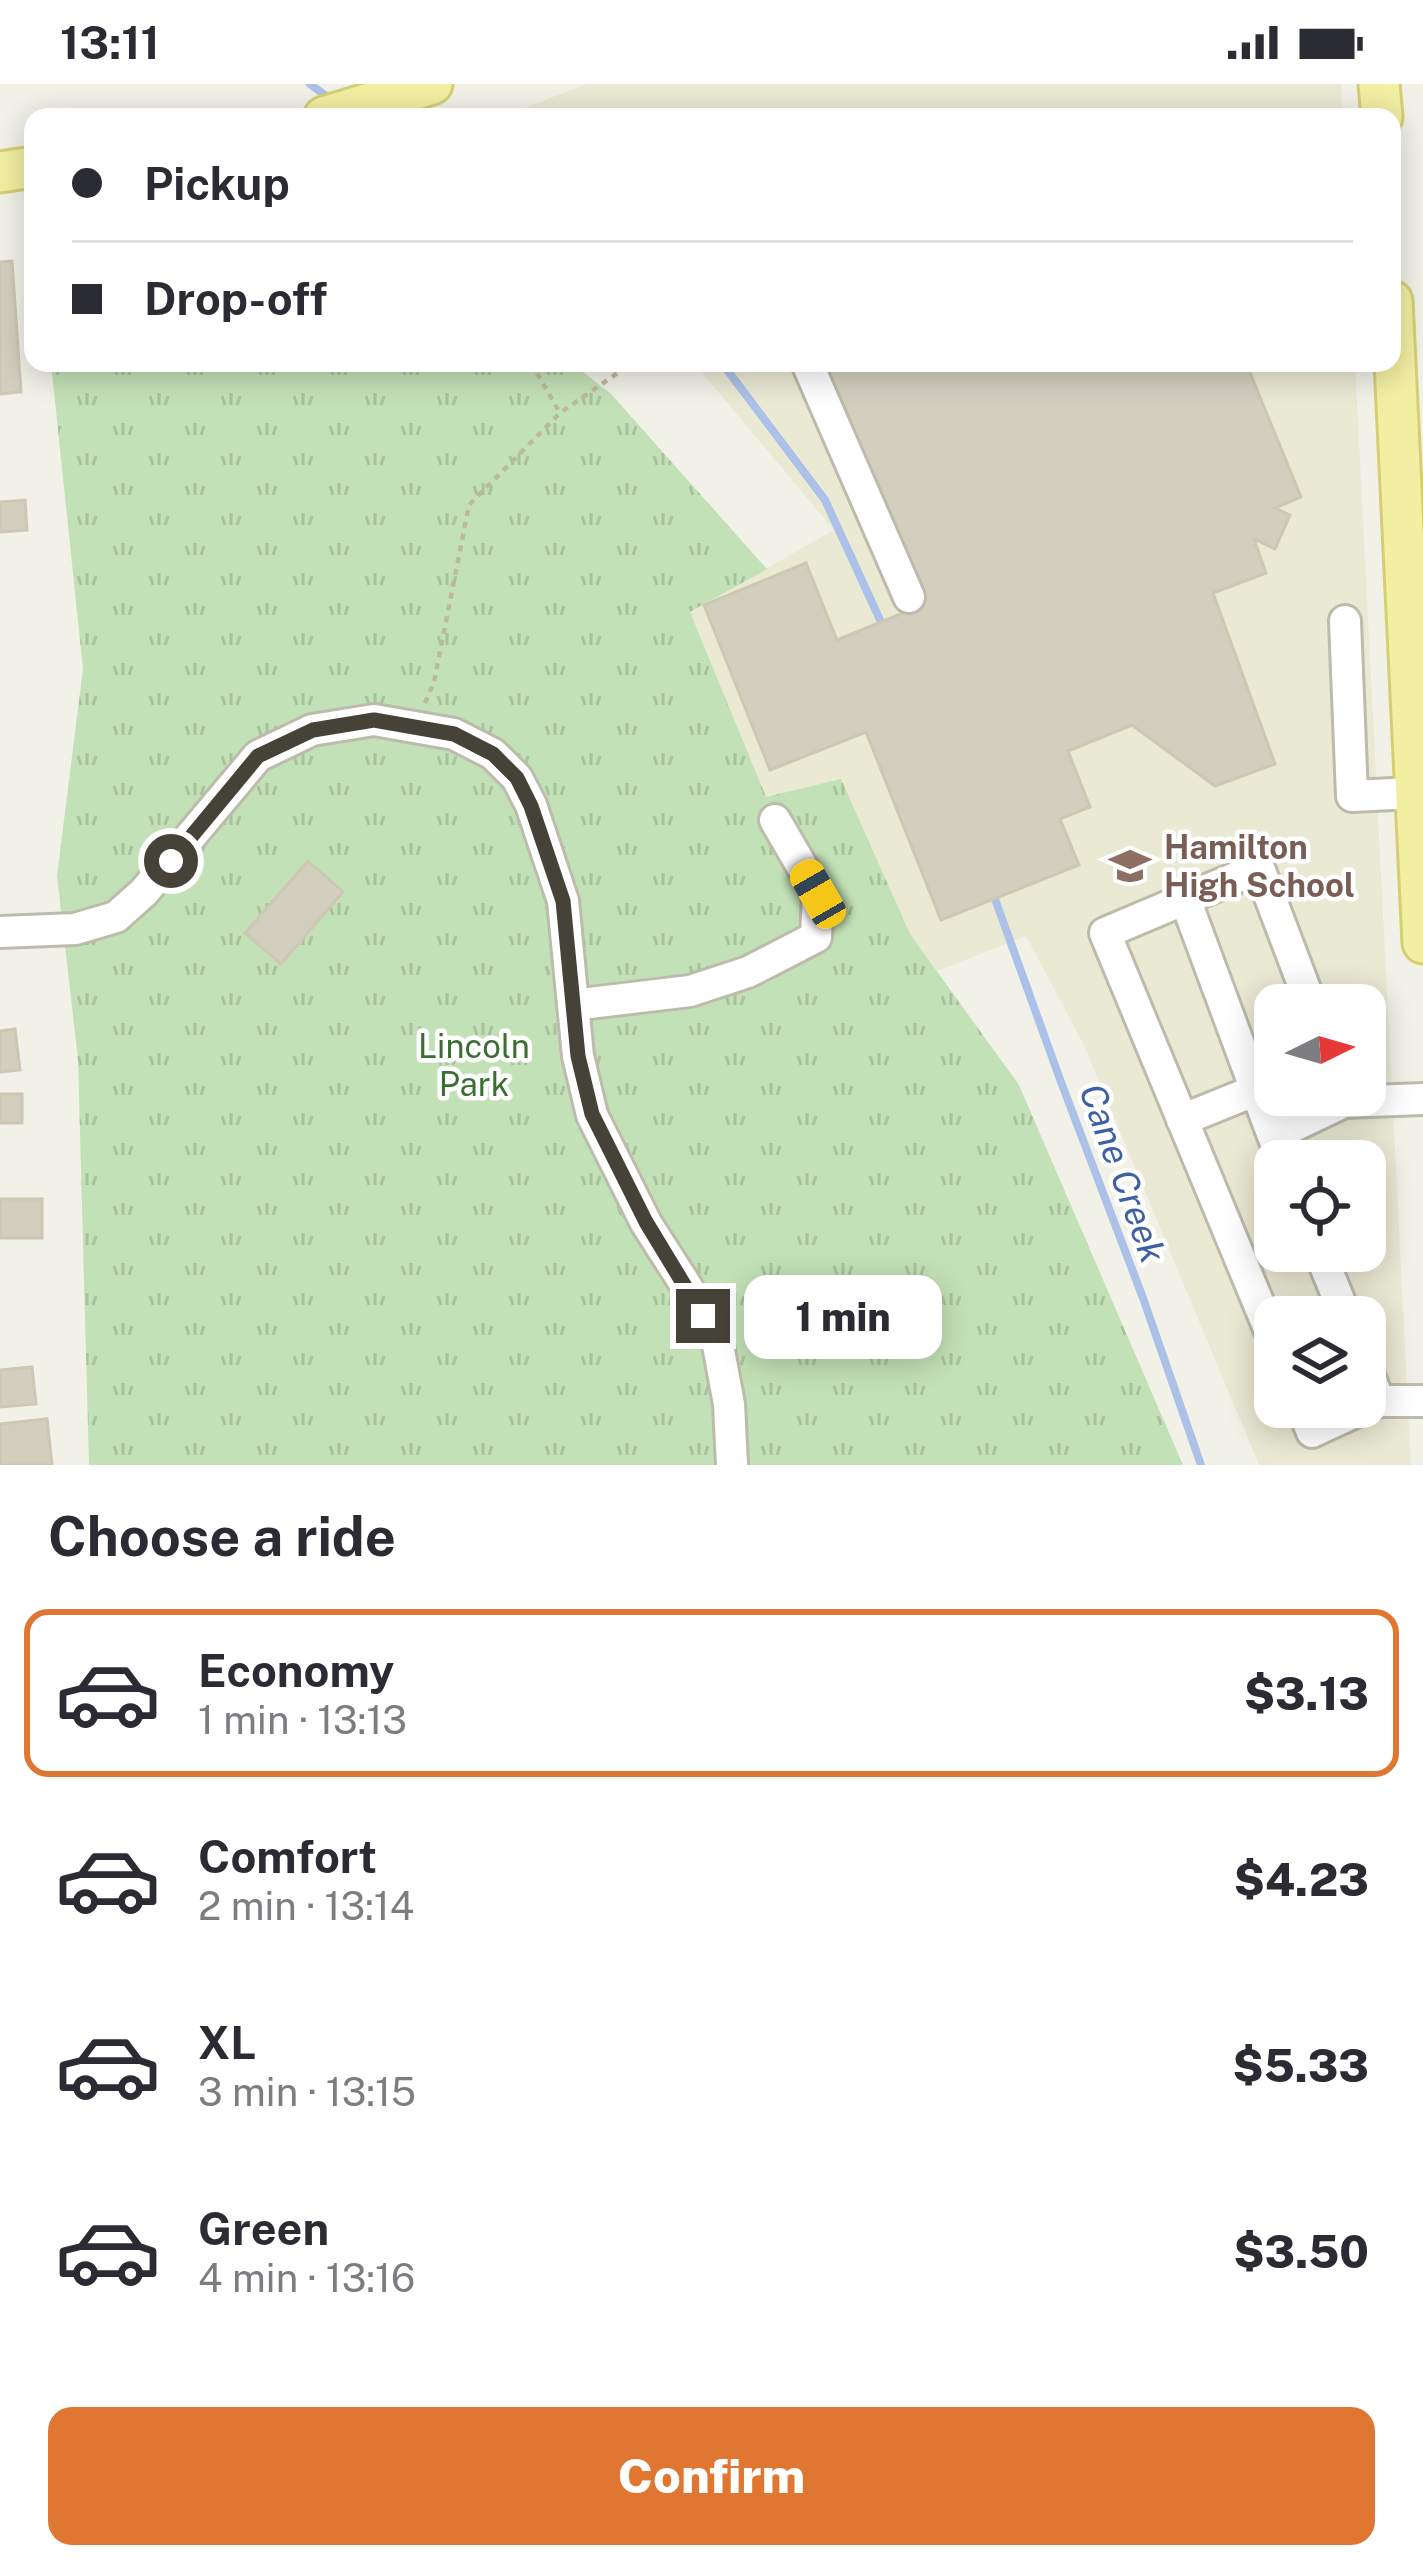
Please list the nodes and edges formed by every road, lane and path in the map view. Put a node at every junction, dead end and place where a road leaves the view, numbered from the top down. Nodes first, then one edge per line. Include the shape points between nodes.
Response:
1 (417, 89) edge
2 (354, 108) edge
3 (536, 372) edge
4 (619, 372) edge
5 (811, 372) edge
6 (1395, 372) edge
7 (560, 413) junction
8 (909, 597) dead end
9 (1345, 621) dead end
10 (414, 727) junction
11 (1414, 793) junction
12 (776, 820) dead end
13 (1185, 899) junction
14 (0, 932) edge
15 (1423, 943) edge
16 (1303, 984) edge
17 (573, 1005) junction
18 (1254, 1085) edge
19 (1254, 1091) edge
20 (1386, 1099) edge
21 (1423, 1099) edge
22 (1320, 1116) edge
23 (1183, 1120) junction
24 (1289, 1140) edge
25 (1256, 1296) edge
26 (1386, 1401) edge
27 (1423, 1401) edge
28 (732, 1465) edge

1 - 2 main road
3 - 7 path
4 - 7 path
5 - 8 lane
6 - 11 main road
7 - 10 path via 469,505 434,682
9 - 11 lane via 1352,796
10 - 14 lane via 374,720 313,730 258,756 116,917 75,929
10 - 17 lane via 454,734 517,778 563,901
11 - 15 main road
12 - 17 lane via 818,894 816,937 690,991
13 - 16 lane via 1259,868
13 - 18 lane
13 - 23 lane via 1105,933
17 - 28 lane via 592,1114 718,1345
19 - 23 lane
20 - 21 lane
22 - 24 lane
23 - 25 lane
26 - 27 lane

